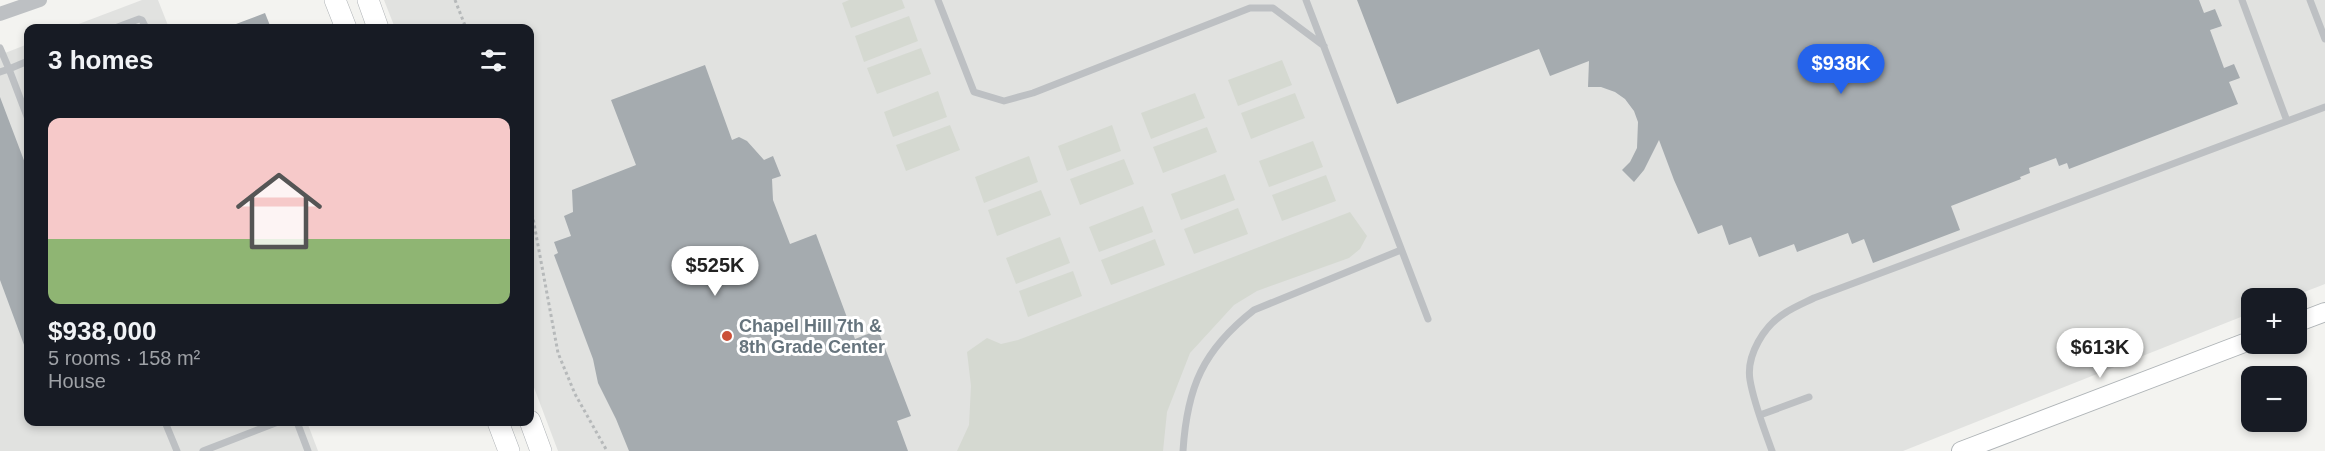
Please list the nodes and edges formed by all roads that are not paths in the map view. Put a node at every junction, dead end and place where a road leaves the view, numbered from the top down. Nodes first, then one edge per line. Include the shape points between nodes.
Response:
1 (40, 0) edge
2 (335, 0) edge
3 (368, 0) edge
4 (939, 0) edge
5 (1306, 0) edge
6 (2242, 0) edge
7 (2310, 0) edge
8 (0, 15) edge
9 (127, 24) edge
10 (144, 24) edge
11 (344, 24) edge
12 (377, 24) edge
13 (2325, 39) edge
14 (1324, 46) junction
15 (0, 48) edge
16 (24, 63) edge
17 (9, 69) junction
18 (0, 72) edge
19 (2325, 107) edge
20 (24, 108) edge
21 (2287, 121) junction
22 (1401, 250) junction
23 (2325, 312) edge
24 (1428, 319) dead end
25 (2307, 319) edge
26 (2241, 344) edge
27 (1809, 397) dead end
28 (1760, 415) junction
29 (167, 426) edge
30 (268, 426) edge
31 (299, 426) edge
32 (500, 426) edge
33 (532, 426) edge
34 (177, 451) edge
35 (204, 451) edge
36 (308, 451) edge
37 (509, 451) edge
38 (541, 451) edge
39 (1183, 451) edge
40 (1772, 451) edge
41 (1961, 451) edge

1 - 8 street
2 - 11 main road
3 - 12 main road
4 - 14 lane via 974,92 1004,100 1034,93 1250,8 1273,8
5 - 14 lane
6 - 21 lane
7 - 13 lane
9 - 10 lane via 139,20
14 - 22 lane
15 - 17 lane
16 - 17 lane
17 - 18 lane
17 - 20 lane
19 - 21 lane
21 - 28 lane via 1814,298 1784,313 1762,335 1751,365 1749,377
22 - 24 lane
22 - 39 lane via 1254,310 1234,325 1211,352 1197,378 1185,418
23 - 25 main road
26 - 41 main road
27 - 28 lane
28 - 40 lane
29 - 34 lane
30 - 35 lane
31 - 36 lane
32 - 37 main road
33 - 38 main road

